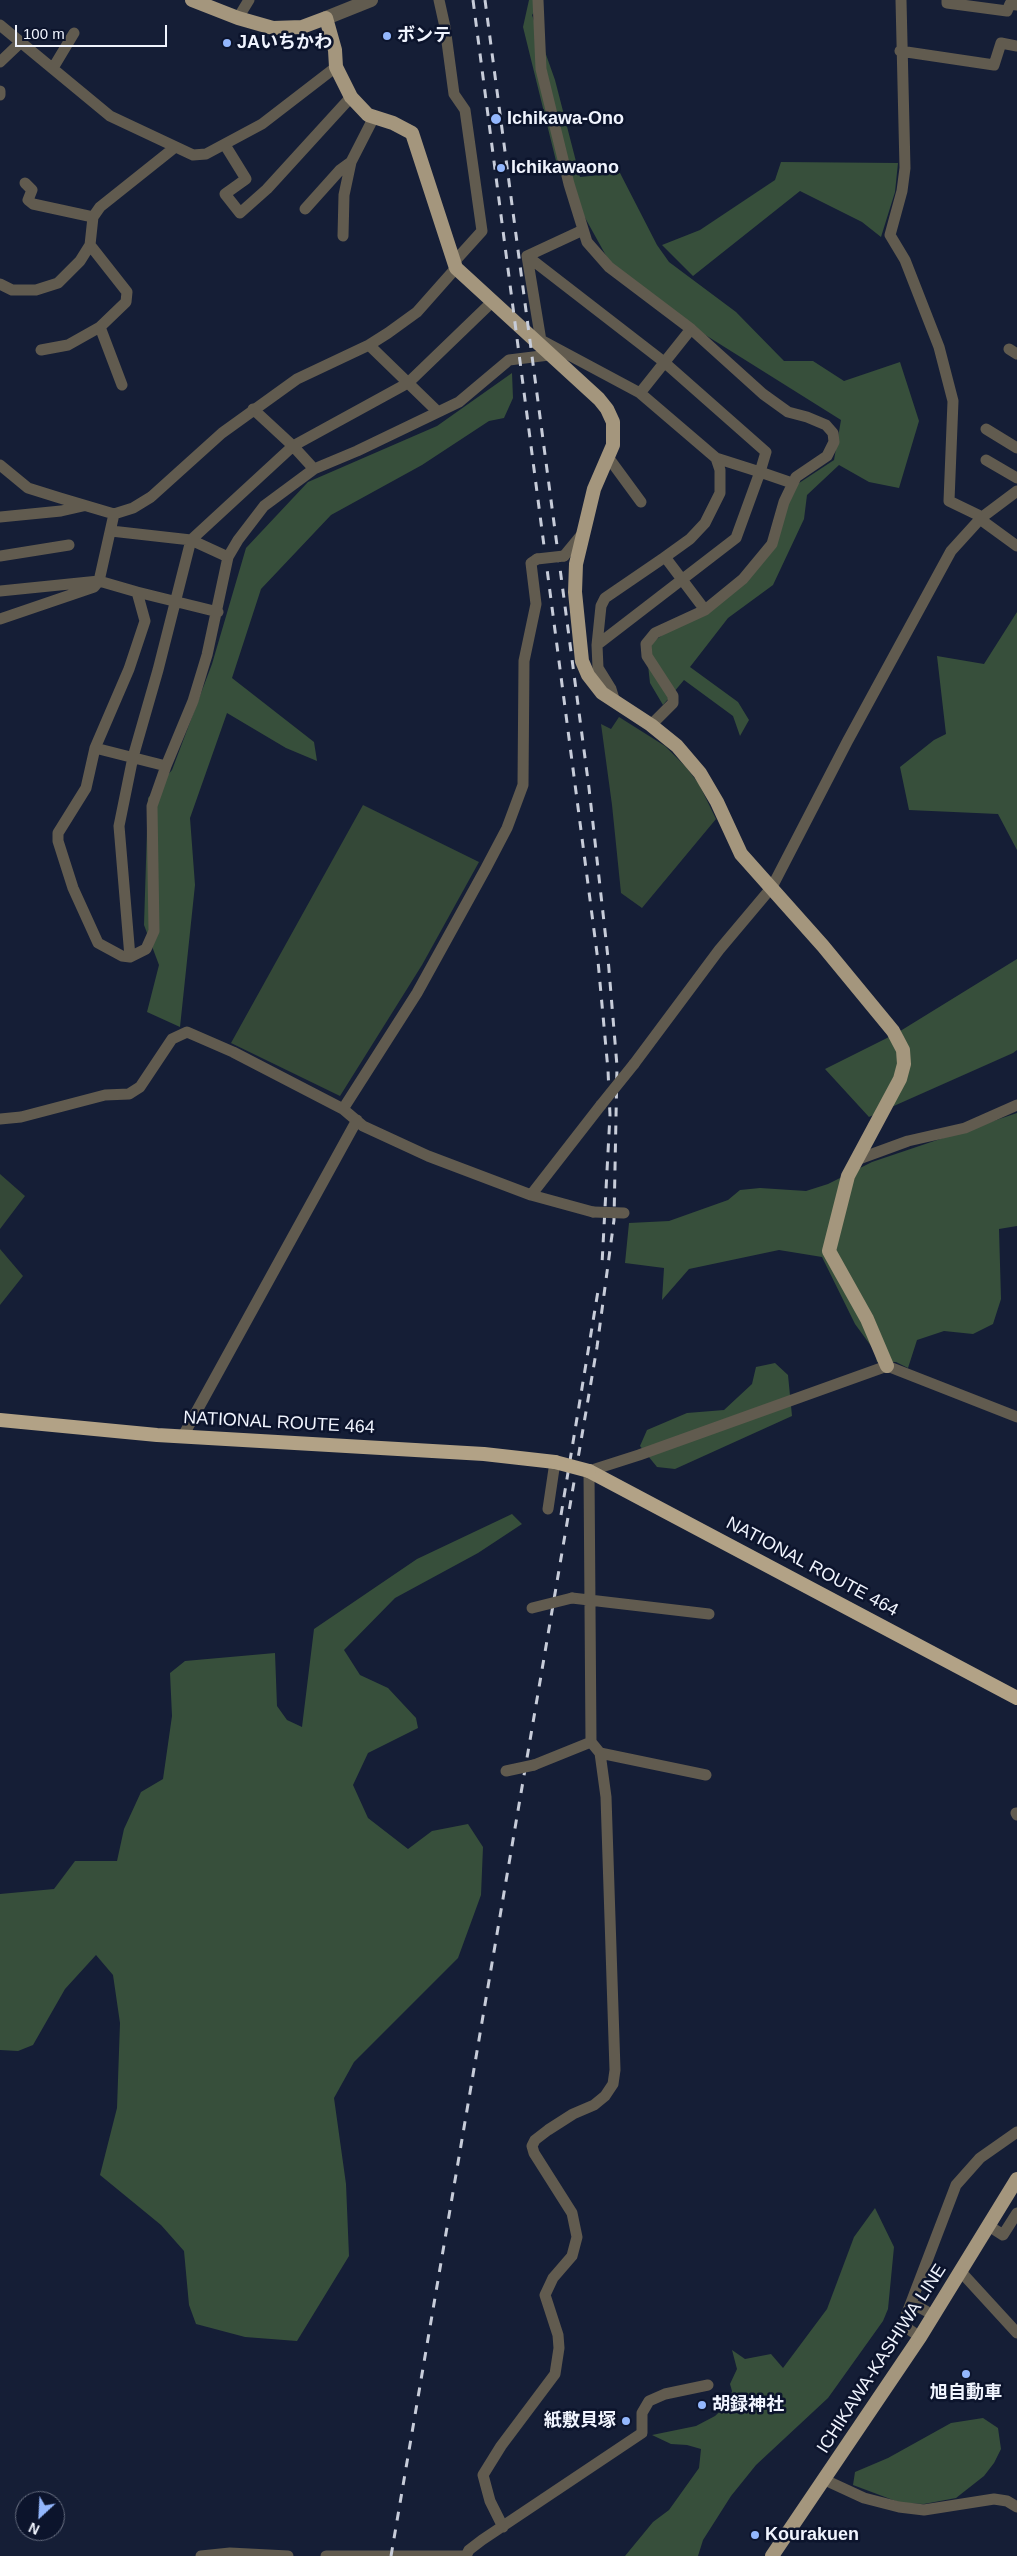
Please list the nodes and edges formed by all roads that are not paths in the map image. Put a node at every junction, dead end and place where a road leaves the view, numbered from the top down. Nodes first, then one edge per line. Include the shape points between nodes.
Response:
1 (194, 0) edge
2 (249, 0) edge
3 (369, 0) edge
4 (438, 0) edge
5 (538, 0) edge
6 (901, 0) edge
7 (947, 0) edge
8 (1017, 5) edge
9 (238, 18) junction
10 (326, 18) junction
11 (0, 25) edge
12 (74, 33) dead end
13 (20, 43) junction
14 (1017, 46) edge
15 (900, 51) junction
16 (0, 62) edge
17 (336, 67) junction
18 (53, 68) junction
19 (0, 91) edge
20 (0, 95) edge
21 (351, 97) junction
22 (374, 117) junction
23 (225, 145) junction
24 (174, 148) junction
25 (351, 162) junction
26 (25, 184) dead end
27 (305, 209) dead end
28 (93, 217) junction
29 (583, 230) junction
30 (343, 236) dead end
31 (90, 245) junction
32 (528, 256) junction
33 (455, 265) junction
34 (0, 284) edge
35 (492, 302) junction
36 (100, 327) junction
37 (690, 329) junction
38 (370, 345) junction
39 (544, 347) junction
40 (42, 350) dead end
41 (664, 362) junction
42 (408, 383) junction
43 (122, 385) dead end
44 (640, 393) junction
45 (253, 409) junction
46 (438, 412) junction
47 (986, 429) dead end
48 (293, 446) junction
49 (1017, 448) edge
50 (608, 457) junction
51 (716, 458) junction
52 (986, 460) dead end
53 (0, 465) edge
54 (314, 469) junction
55 (760, 472) junction
56 (1017, 478) edge
57 (792, 483) junction
58 (1017, 491) edge
59 (642, 502) dead end
60 (82, 506) junction
61 (114, 514) junction
62 (0, 517) edge
63 (981, 518) junction
64 (111, 530) junction
65 (583, 533) junction
66 (191, 540) junction
67 (68, 545) dead end
68 (1017, 546) edge
69 (0, 556) edge
70 (665, 557) junction
71 (228, 558) junction
72 (682, 580) junction
73 (99, 581) junction
74 (0, 591) edge
75 (137, 592) junction
76 (176, 601) junction
77 (705, 610) junction
78 (218, 612) junction
79 (0, 620) edge
80 (597, 645) junction
81 (615, 702) junction
82 (651, 725) junction
83 (95, 748) junction
84 (133, 757) junction
85 (166, 766) junction
86 (772, 887) junction
87 (130, 957) junction
88 (1017, 1105) edge
89 (343, 1109) junction
90 (0, 1119) edge
91 (357, 1120) junction
92 (856, 1160) junction
93 (531, 1195) junction
94 (624, 1213) dead end
95 (887, 1366) junction
96 (1017, 1417) edge
97 (0, 1420) edge
98 (184, 1436) junction
99 (555, 1462) junction
100 (589, 1471) junction
101 (548, 1509) dead end
102 (589, 1599) junction
103 (532, 1608) dead end
104 (709, 1614) dead end
105 (1017, 1698) edge
106 (592, 1742) junction
107 (600, 1753) junction
108 (506, 1771) dead end
109 (706, 1775) dead end
110 (1017, 2132) edge
111 (1017, 2179) edge
112 (1017, 2214) edge
113 (990, 2226) junction
114 (962, 2273) junction
115 (911, 2303) junction
116 (926, 2311) dead end
117 (1017, 2333) edge
118 (920, 2337) junction
119 (708, 2385) dead end
120 (825, 2480) junction
121 (1017, 2506) edge
122 (503, 2527) junction
123 (230, 2555) edge
124 (201, 2556) edge
125 (288, 2556) edge
126 (326, 2556) edge
127 (453, 2556) edge
128 (772, 2556) edge

1 - 9 main road
2 - 9 street
3 - 10 street
4 - 33 street via 454,94 465,110 482,231
5 - 29 street via 541,69
6 - 15 street
7 - 8 street via 947,3 1007,11 1010,4
9 - 10 main road via 273,28 302,26
10 - 17 main road
11 - 13 street
12 - 18 street
13 - 16 street
13 - 18 street
14 - 15 street via 1001,43 994,65
15 - 63 street via 905,168 890,235 905,260 939,347 953,401 949,501
17 - 21 main road
17 - 23 street via 262,124
18 - 24 street via 110,116
19 - 20 street
21 - 22 main road
21 - 23 street via 274,182 240,213 226,194 246,179
22 - 25 street
22 - 33 main road via 412,133
23 - 24 street via 206,154 192,155
24 - 28 street via 100,207
25 - 27 street
25 - 30 street via 344,195
26 - 28 street via 32,190 28,200 33,204
28 - 31 street
29 - 32 street
29 - 37 street via 587,242 610,267
31 - 34 street via 80,261 58,282 36,290 12,290
31 - 36 street via 127,292 126,302
32 - 39 street
32 - 41 street
33 - 35 main road
33 - 38 street via 417,312
35 - 39 main road
35 - 42 street
36 - 40 street via 68,346
36 - 43 street
37 - 41 street
37 - 57 street via 788,412 807,416 826,425 833,433 834,442 827,456
38 - 42 street
38 - 45 street via 313,370
39 - 44 street
39 - 46 street via 510,360 459,402
39 - 50 main road via 607,408 614,436
41 - 44 street
41 - 55 street via 766,452
42 - 46 street
42 - 48 street
44 - 51 street
45 - 48 street
45 - 61 street via 151,497
46 - 54 street
47 - 49 street
48 - 54 street
48 - 66 street
50 - 59 street
50 - 65 main road via 594,489
51 - 55 street
51 - 70 street via 721,482 716,504 690,539
52 - 56 street
53 - 60 street via 28,488
54 - 71 street via 264,506
55 - 57 street
55 - 72 street via 736,538
57 - 77 street via 772,544 743,580
58 - 63 street
60 - 61 street
60 - 62 street
61 - 64 street
63 - 68 street
63 - 86 street via 951,551
64 - 66 street
64 - 73 street
65 - 81 main road via 576,564 575,592 582,661 596,687
65 - 89 street, bridge via 564,556 531,562 536,604 524,661 523,784 507,828 417,993
66 - 71 street
66 - 76 street
67 - 69 street
70 - 72 street
70 - 80 street via 605,598 601,606
71 - 78 street
72 - 77 street
72 - 80 street
73 - 74 street
73 - 75 street
73 - 79 street via 80,593
75 - 76 street
75 - 83 street via 145,622
76 - 78 street
76 - 84 street
77 - 82 street via 654,633 646,644 646,656 673,696 673,703
78 - 85 street via 193,701
80 - 81 street via 598,668
81 - 82 main road
82 - 86 main road via 677,746 700,773 741,854
83 - 84 street
83 - 87 street via 86,788 58,833 58,841 73,888 98,943
84 - 85 street
84 - 87 street via 119,826
85 - 87 street via 152,806 154,931 146,949
86 - 92 main road via 893,1031 902,1046 904,1064 900,1080
86 - 93 street, bridge via 719,950
88 - 92 street via 965,1128 908,1141
89 - 90 street via 187,1032 172,1039 140,1087 129,1094 105,1095 21,1117
89 - 91 street
91 - 93 street via 363,1126 428,1156
91 - 98 street
92 - 95 main road via 848,1176 829,1251 867,1319
93 - 94 street, bridge via 593,1212
95 - 96 street
95 - 100 street
97 - 98 highway, NATIONAL ROUTE 464
98 - 99 highway, NATIONAL ROUTE 464 via 492,1455
99 - 100 highway, NATIONAL ROUTE 464, bridge
99 - 101 street
100 - 102 street
100 - 105 highway, NATIONAL ROUTE 464
102 - 103 street, bridge via 572,1598
102 - 104 street
102 - 106 street
106 - 107 street
106 - 108 street, bridge via 534,1765
107 - 109 street
107 - 122 street via 610,1857 608,1907 615,2070 613,2084 605,2096 594,2106 573,2114 548,2130 532,2146 572,2213 577,2237 572,2256 553,2278 544,2295 558,2334 555,2374 501,2446 483,2476 490,2501
110 - 115 street via 980,2158 956,2185
111 - 113 main road, ICHIKAWA-KASHIWA LINE
112 - 113 street via 1003,2235
113 - 114 main road, ICHIKAWA-KASHIWA LINE
114 - 117 street
114 - 118 main road, ICHIKAWA-KASHIWA LINE
115 - 116 street
115 - 118 street via 905,2325
118 - 120 main road, ICHIKAWA-KASHIWA LINE
119 - 122 street via 648,2401 642,2413 642,2432
120 - 121 street via 864,2498 899,2507 924,2510 994,2498
120 - 128 main road, ICHIKAWA-KASHIWA LINE
122 - 127 street via 469,2550 466,2556
123 - 124 street
123 - 125 street
126 - 127 street

